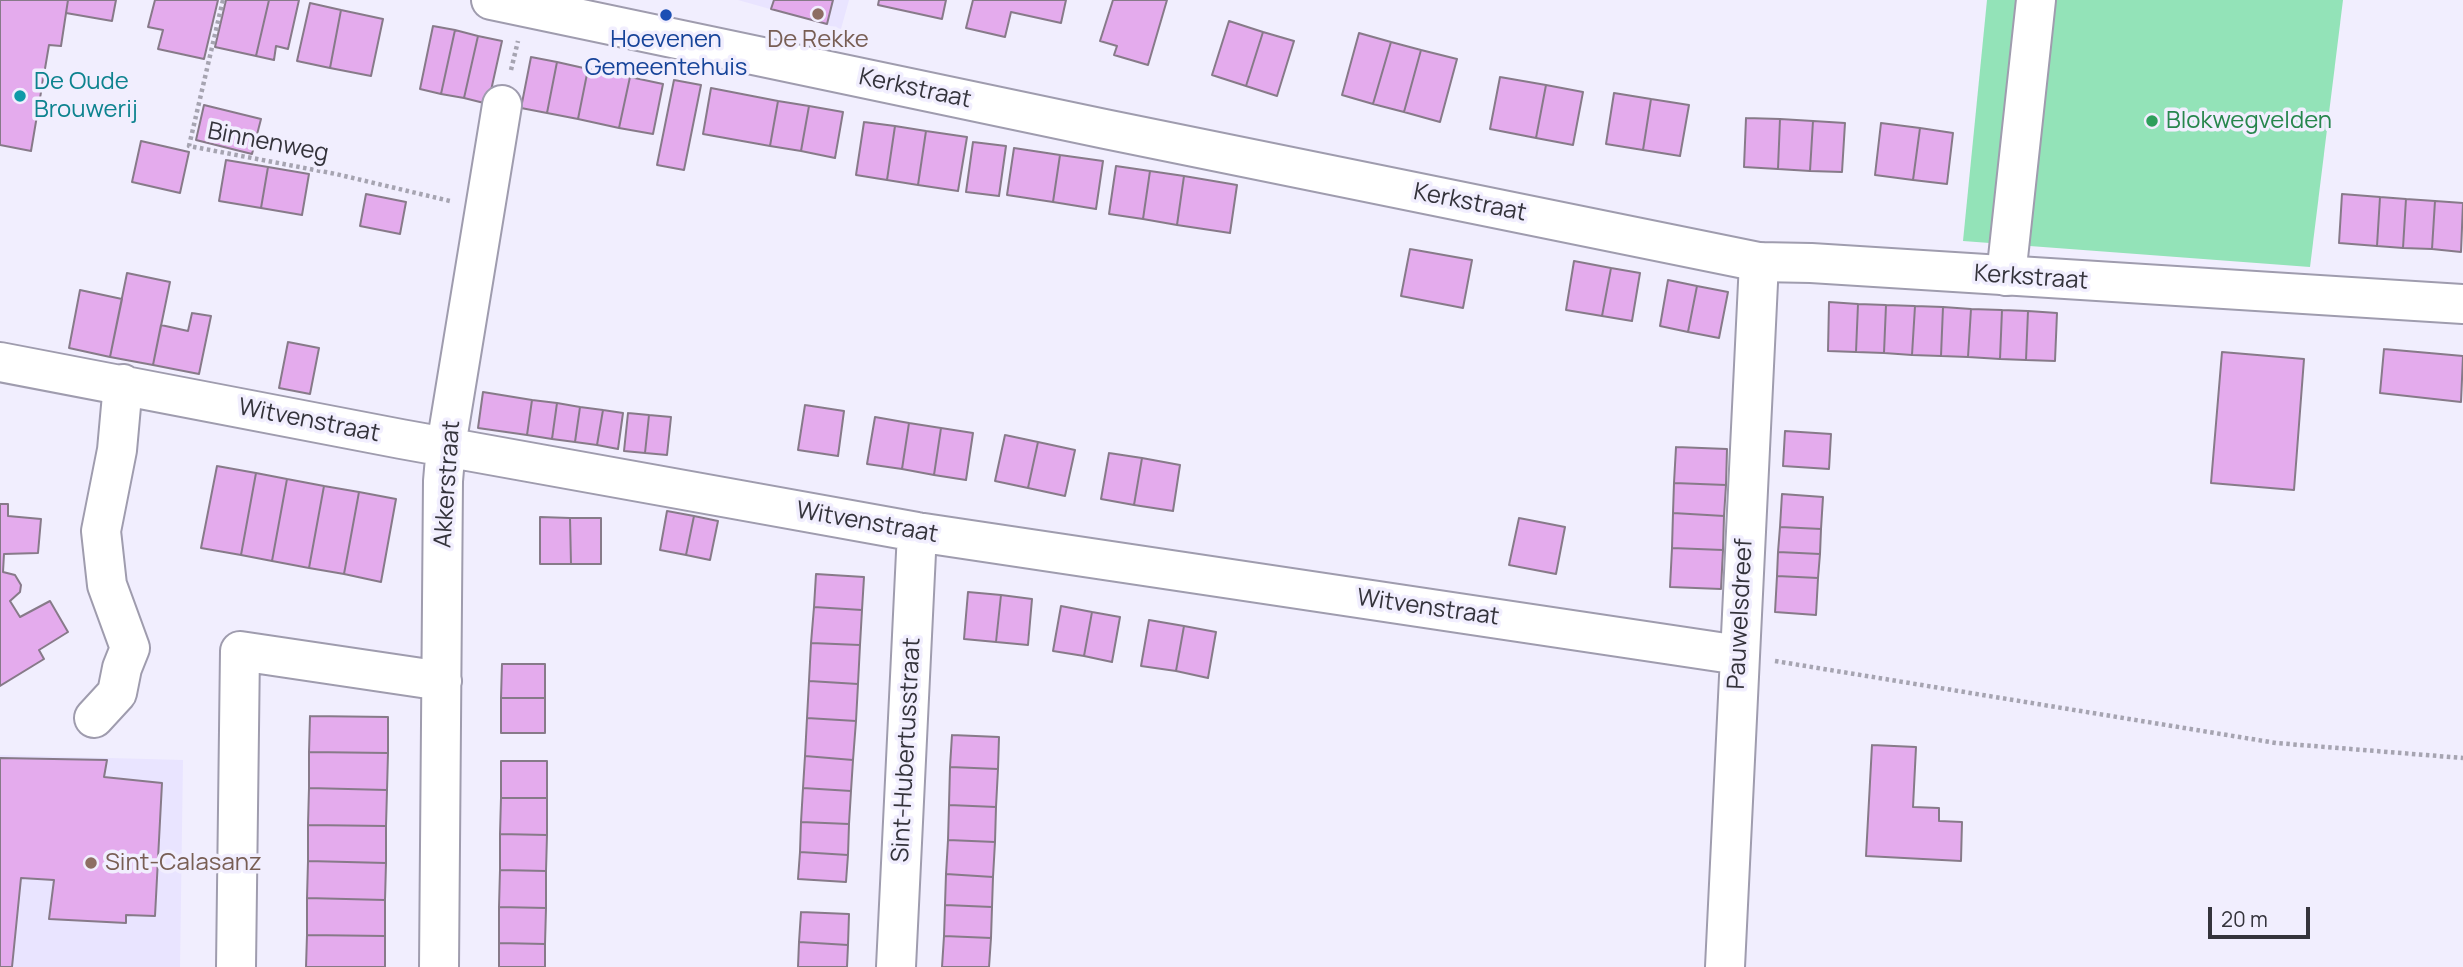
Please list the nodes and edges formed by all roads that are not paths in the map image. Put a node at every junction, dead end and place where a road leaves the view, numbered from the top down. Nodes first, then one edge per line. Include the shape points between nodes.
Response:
1 (2036, 0) edge
2 (509, 4) edge
3 (606, 12) edge
4 (502, 105) road end
5 (1759, 262) junction
6 (2007, 276) junction
7 (2463, 304) edge
8 (0, 362) edge
9 (123, 384) junction
10 (446, 446) junction
11 (917, 532) junction
12 (1739, 655) junction
13 (442, 681) junction
14 (94, 718) dead end
15 (236, 967) edge
16 (439, 967) edge
17 (896, 967) edge
18 (1725, 967) edge

1 - 6 street
2 - 3 street, Kerkstraat
3 - 5 street, Kerkstraat via 1091,127
4 - 10 street, Akkerstraat
5 - 6 street, Kerkstraat
5 - 12 street, Pauwelsdreef
6 - 7 street, Kerkstraat
8 - 9 street, Witvenstraat
9 - 10 street, Witvenstraat
9 - 14 street via 117,450 101,531 107,585 130,648 117,693
10 - 11 street, Witvenstraat
10 - 13 street, Akkerstraat
11 - 12 street, Witvenstraat
11 - 17 street, Sint-Hubertusstraat
12 - 18 street, Pauwelsdreef
13 - 15 street via 240,651
13 - 16 street, Akkerstraat

